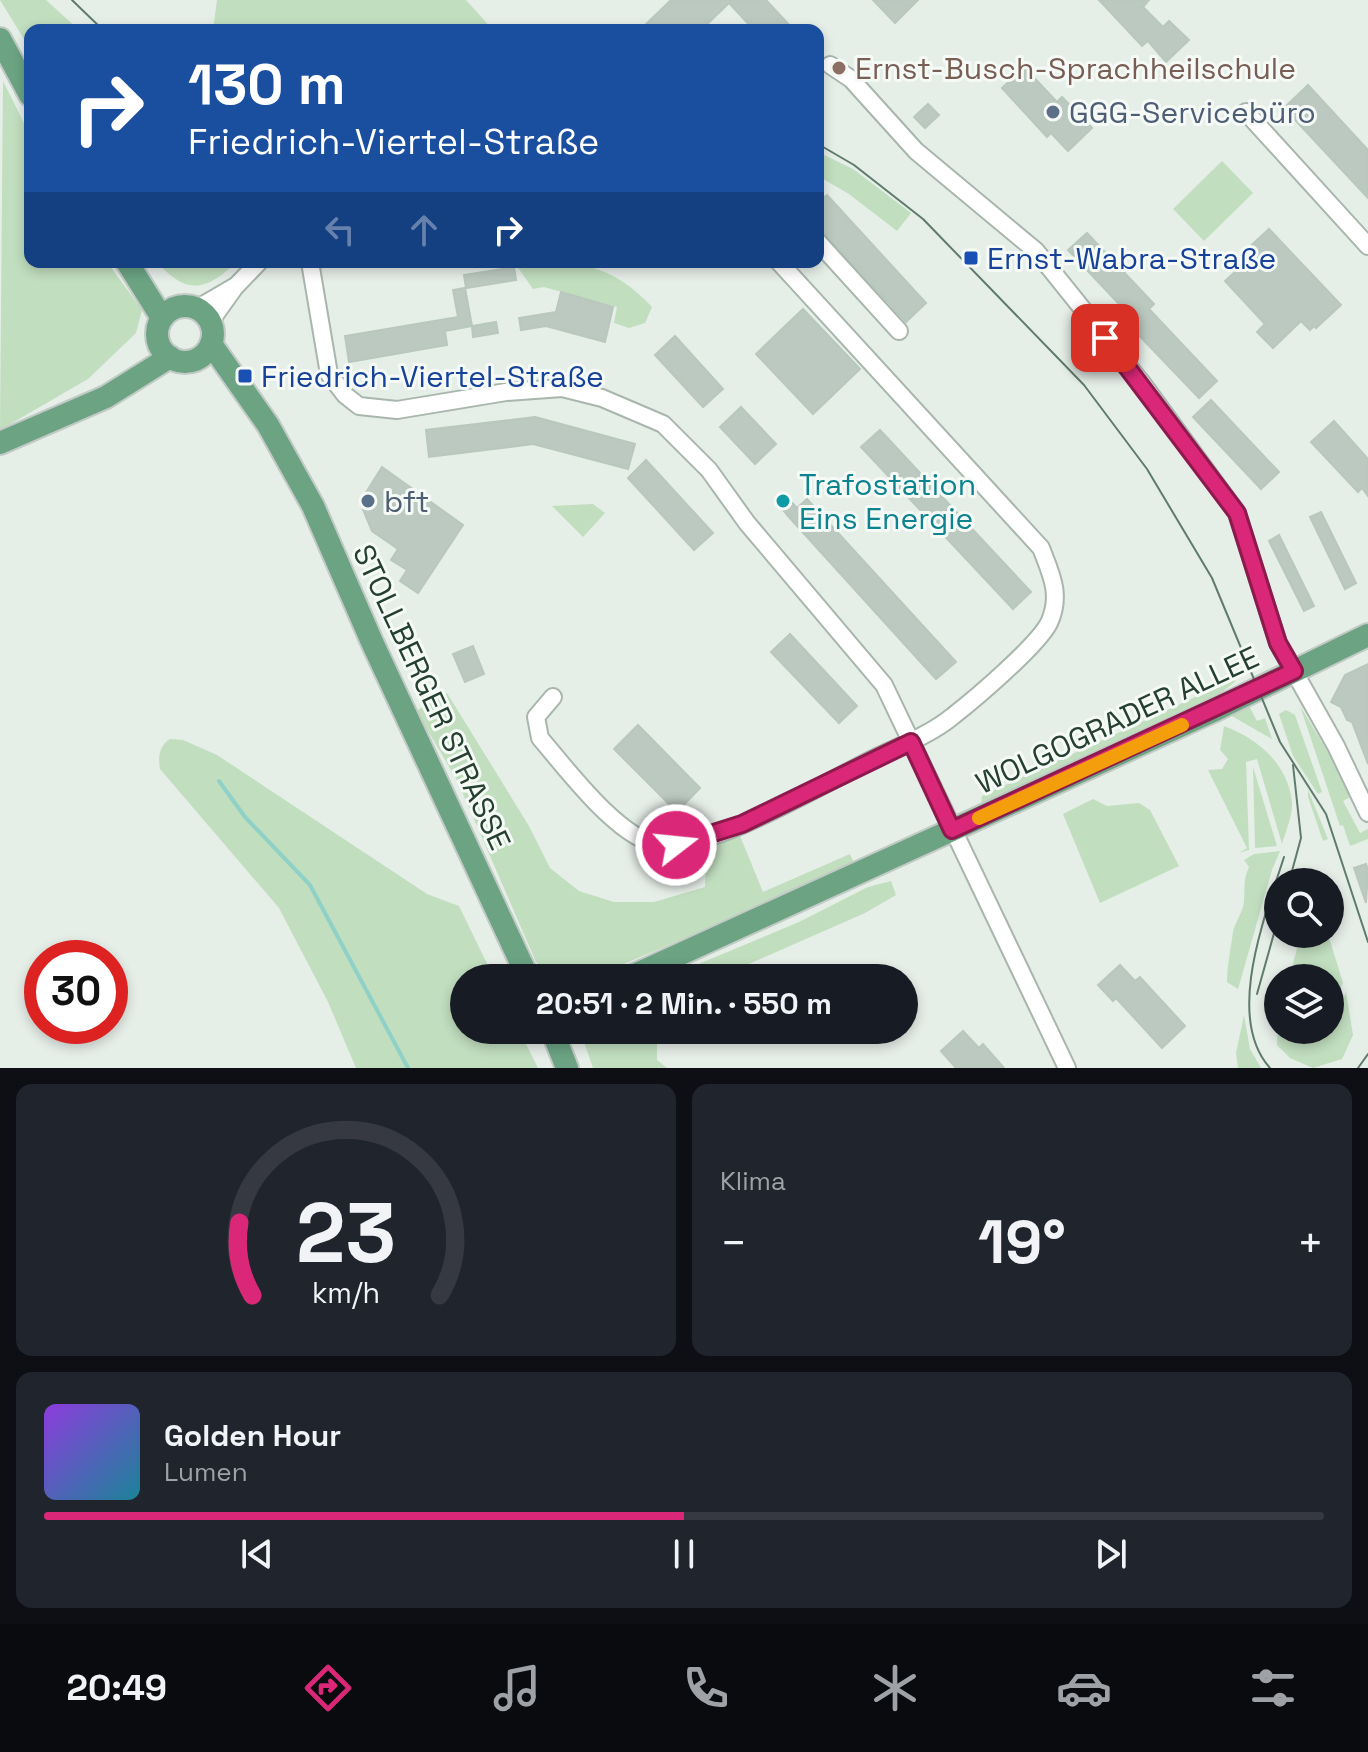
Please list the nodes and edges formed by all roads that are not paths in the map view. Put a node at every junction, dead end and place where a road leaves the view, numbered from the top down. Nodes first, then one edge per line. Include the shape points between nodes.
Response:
1 (0, 39) edge
2 (830, 65) dead end
3 (24, 84) edge
4 (1246, 112) dead end
5 (1368, 246) edge
6 (824, 249) edge
7 (133, 268) edge
8 (142, 268) edge
9 (253, 268) edge
10 (311, 268) edge
11 (784, 268) edge
12 (186, 323) junction
13 (899, 331) dead end
14 (180, 359) junction
15 (91, 402) junction
16 (252, 403) junction
17 (0, 443) edge
18 (1368, 635) edge
19 (1294, 671) junction
20 (553, 697) dead end
21 (911, 742) junction
22 (1368, 813) edge
23 (952, 830) junction
24 (522, 964) edge
25 (659, 964) edge
26 (558, 1044) edge
27 (567, 1068) edge
28 (1067, 1068) edge

1 - 3 main road
2 - 19 street via 851,79 916,151 1036,251 1142,383 1237,513 1278,643
4 - 5 street
6 - 13 street
7 - 12 main road, STOLLBERGER STRASSE
8 - 12 main road, STOLLBERGER STRASSE
9 - 12 street
10 - 21 street via 329,374 345,395 371,409 562,388 602,398 663,424 709,470 884,685
11 - 21 street via 1041,548 1057,589 1049,622 1037,638 952,717
12 - 14 main road
12 - 14 main road via 207,352
12 - 15 main road
12 - 16 main road, STOLLBERGER STRASSE
14 - 15 main road
14 - 16 main road, STOLLBERGER STRASSE
15 - 17 main road
16 - 24 main road, STOLLBERGER STRASSE via 313,506
18 - 19 main road, WOLGOGRADER ALLEE
19 - 22 street
19 - 23 main road, WOLGOGRADER ALLEE
20 - 21 street via 536,717 540,738 626,829 659,845 693,842 742,824
21 - 23 street
23 - 25 main road, WOLGOGRADER ALLEE
23 - 28 street
26 - 27 main road

